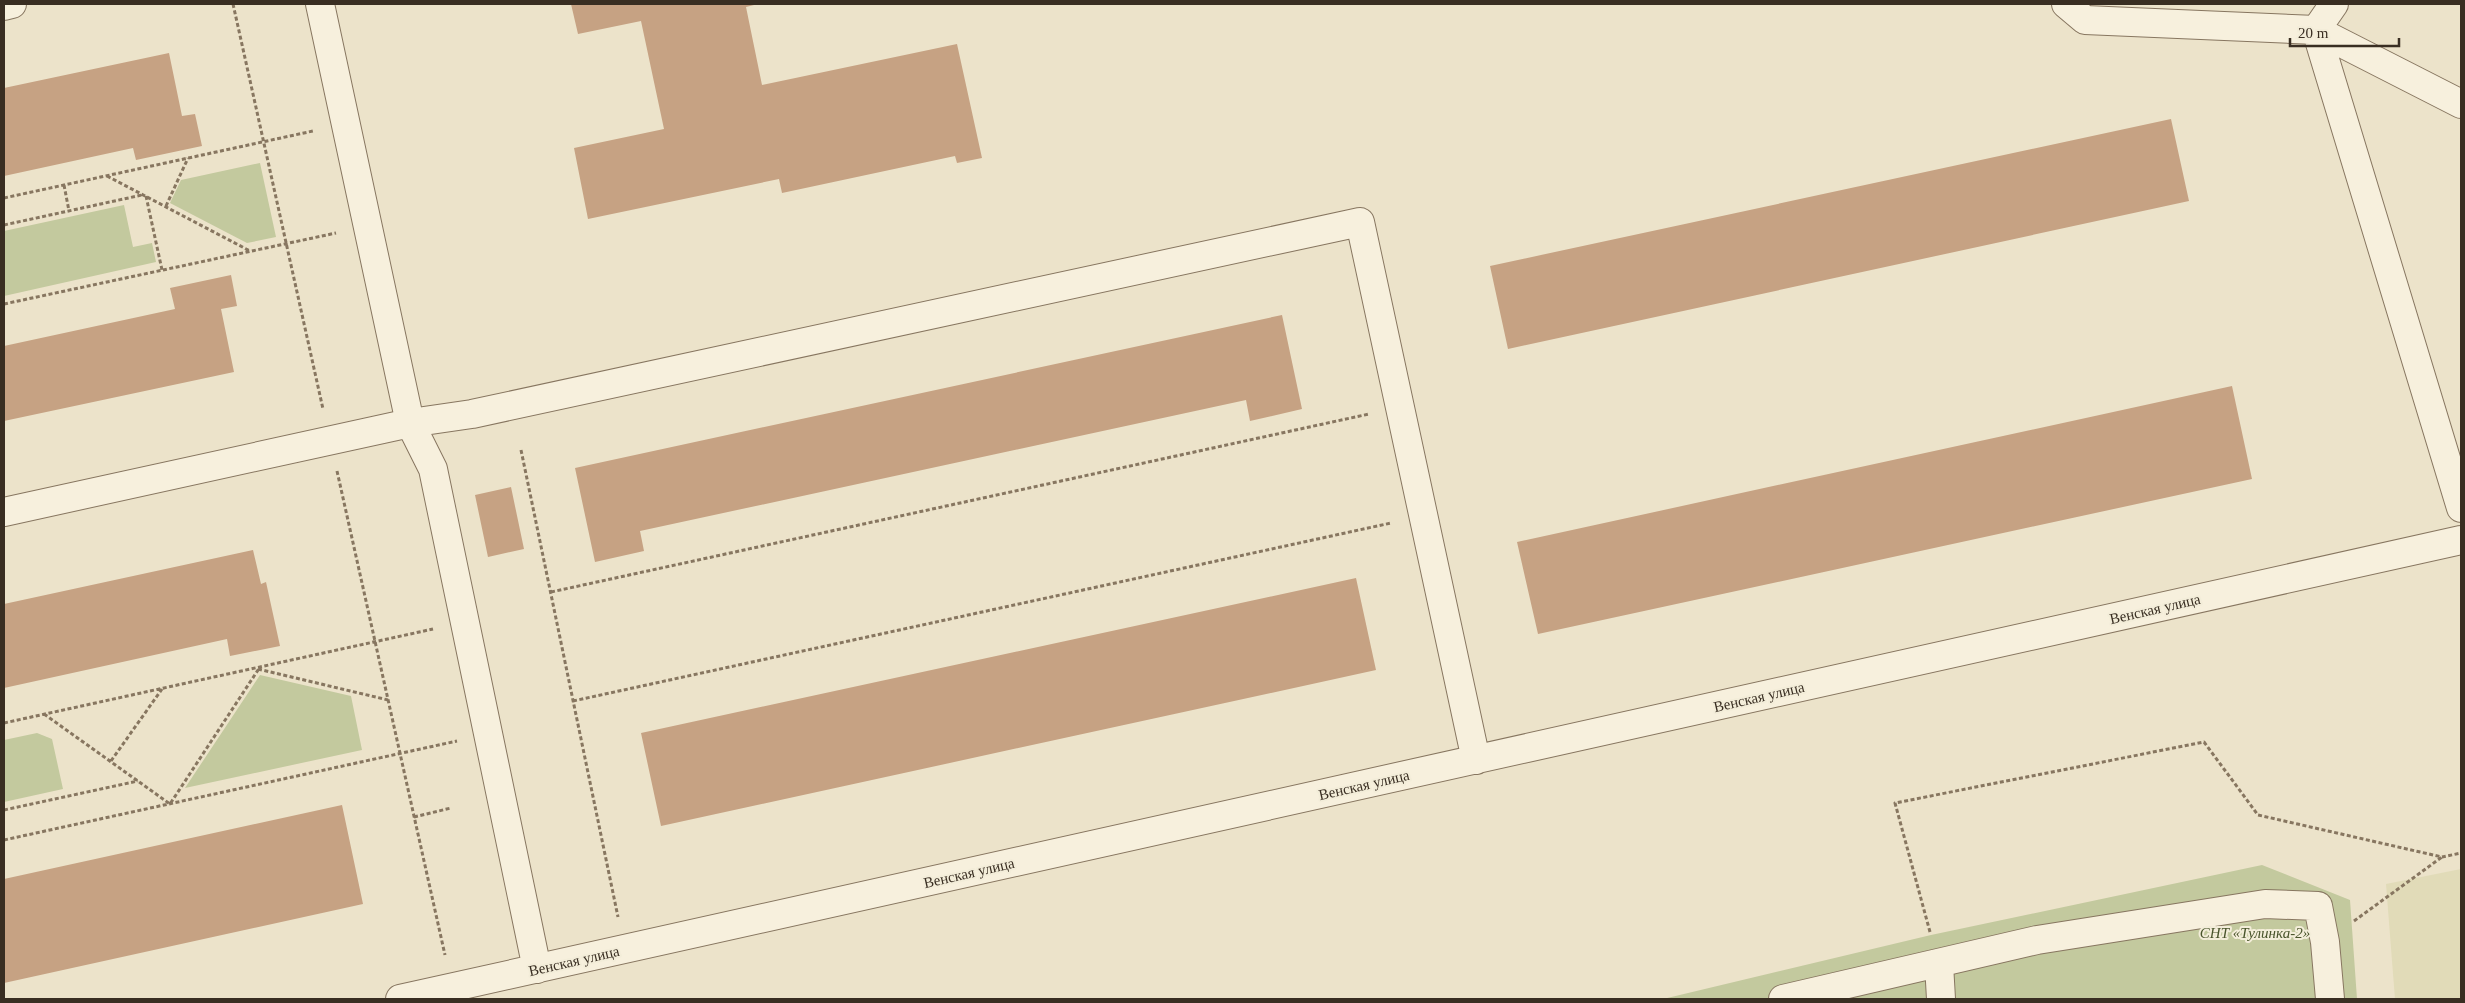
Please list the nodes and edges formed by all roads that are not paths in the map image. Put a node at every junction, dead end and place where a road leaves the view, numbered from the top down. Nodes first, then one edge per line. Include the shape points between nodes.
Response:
1 (12, 4) edge
2 (320, 4) edge
3 (2066, 4) edge
4 (2334, 4) edge
5 (4, 6) edge
6 (2316, 30) junction
7 (2461, 104) edge
8 (410, 422) junction
9 (2461, 508) edge
10 (4, 512) edge
11 (2461, 540) edge
12 (1476, 760) junction
13 (1939, 964) junction
14 (537, 969) junction
15 (400, 999) edge
16 (1783, 999) edge
17 (1941, 999) edge
18 (2330, 999) edge

1 - 5 street
2 - 8 street
3 - 6 street via 2086,20
4 - 6 street
6 - 7 street
6 - 9 street
8 - 10 street
8 - 12 street via 472,414 1360,222
8 - 14 street via 433,468
11 - 12 street, Венская улица
12 - 14 street, Венская улица
13 - 16 street
13 - 17 street
13 - 18 street via 2037,940 2265,904 2318,906
14 - 15 street, Венская улица

